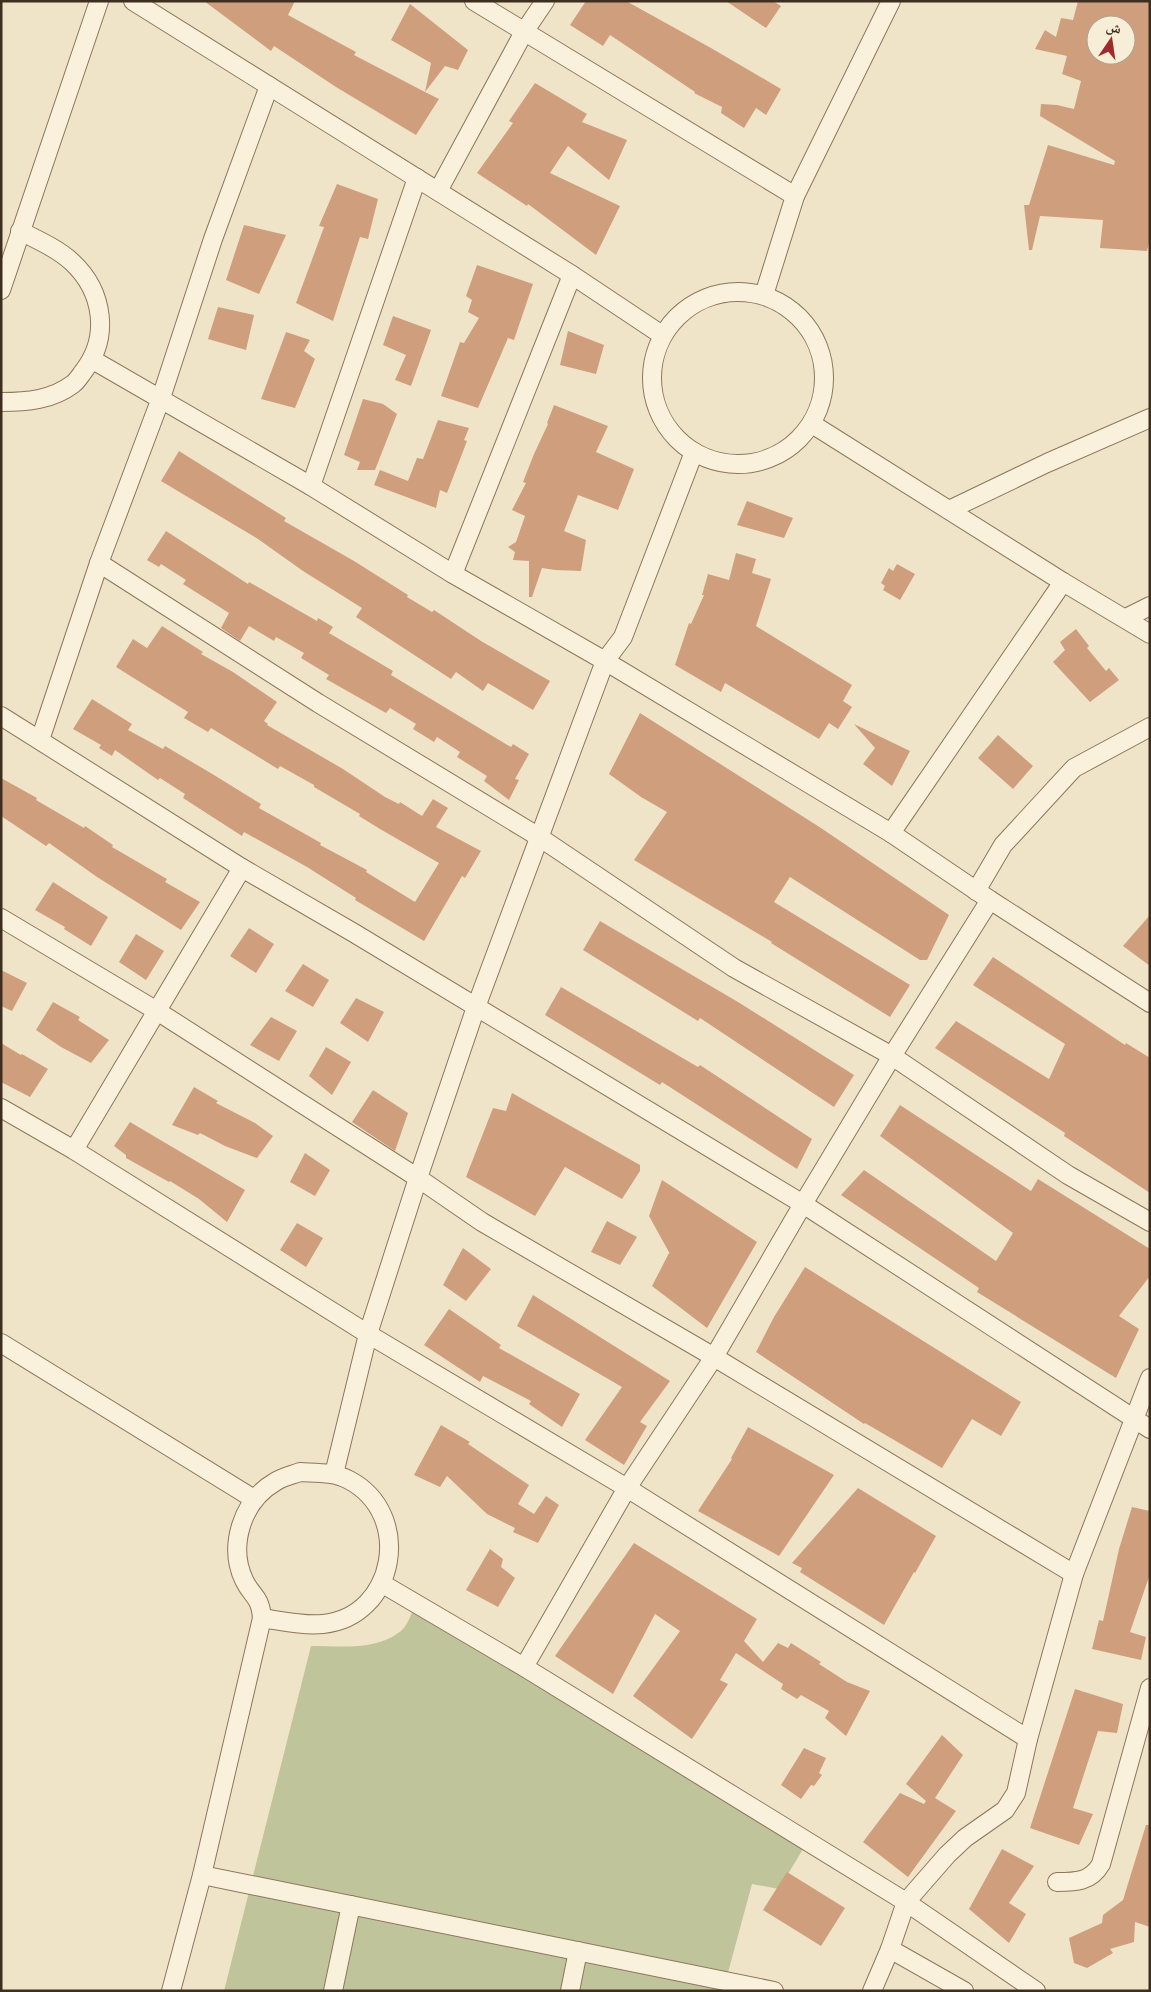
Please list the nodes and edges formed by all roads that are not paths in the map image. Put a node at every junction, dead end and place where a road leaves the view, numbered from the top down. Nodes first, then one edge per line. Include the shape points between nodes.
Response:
1 (99, 1) edge
2 (133, 1) edge
3 (474, 1) edge
4 (545, 1) edge
5 (889, 2) edge
6 (524, 32) junction
7 (269, 86) junction
8 (417, 178) junction
9 (438, 191) junction
10 (795, 196) junction
11 (20, 231) junction
12 (572, 275) junction
13 (1, 290) edge
14 (764, 295) junction
15 (662, 335) junction
16 (93, 360) junction
17 (161, 398) junction
18 (1, 402) edge
19 (1150, 418) edge
20 (812, 424) junction
21 (694, 452) junction
22 (311, 486) junction
23 (949, 510) junction
24 (99, 563) junction
25 (453, 574) junction
26 (1063, 582) junction
27 (1150, 606) edge
28 (1126, 618) junction
29 (1150, 634) edge
30 (605, 661) junction
31 (1, 716) edge
32 (1150, 727) edge
33 (40, 740) junction
34 (891, 833) junction
35 (539, 837) junction
36 (242, 868) junction
37 (983, 896) junction
38 (1, 918) edge
39 (1150, 1003) edge
40 (476, 1007) junction
41 (157, 1011) junction
42 (892, 1056) junction
43 (1, 1108) edge
44 (74, 1150) junction
45 (418, 1178) junction
46 (803, 1204) junction
47 (1150, 1222) edge
48 (368, 1334) junction
49 (1, 1343) edge
50 (714, 1357) junction
51 (1150, 1378) edge
52 (1142, 1424) edge
53 (334, 1474) junction
54 (627, 1488) junction
55 (254, 1499) junction
56 (1074, 1574) junction
57 (381, 1583) junction
58 (262, 1618) junction
59 (524, 1667) junction
60 (1150, 1688) edge
61 (1028, 1740) junction
62 (202, 1875) junction
63 (1057, 1882) dead end
64 (906, 1902) junction
65 (351, 1905) junction
66 (890, 1948) junction
67 (578, 1951) junction
68 (171, 1991) edge
69 (333, 1991) edge
70 (570, 1991) edge
71 (774, 1991) edge
72 (872, 1991) edge
73 (964, 1991) edge
74 (1036, 1991) edge

1 - 11 street
2 - 7 street
3 - 6 street
4 - 6 street
5 - 10 street
6 - 9 street
6 - 10 street
7 - 8 street
7 - 17 street via 213,239
8 - 9 street
8 - 22 street
9 - 12 street
10 - 14 street
11 - 13 street
11 - 16 street via 72,262 89,283 99,307 100,333
12 - 15 street
12 - 25 street
14 - 15 street via 733,292 712,295 692,304
14 - 20 street via 801,318 816,340 824,366 824,392
15 - 21 street via 653,361 652,388 659,415 675,437
16 - 17 street
16 - 18 street via 74,383 51,396 28,402
17 - 22 street
17 - 24 street
19 - 23 street
20 - 21 street via 800,439 777,455 750,464 723,463
20 - 23 street
21 - 30 street via 623,637
22 - 25 street
23 - 26 street
24 - 33 street
24 - 35 street via 318,703
25 - 30 street
26 - 28 street
26 - 34 street
27 - 28 street
28 - 29 street
30 - 34 street
30 - 35 street
31 - 33 street
32 - 37 street via 1074,768 1003,846
33 - 36 street
34 - 37 street
35 - 40 street
35 - 42 street via 734,968
36 - 40 street
36 - 41 street
37 - 39 street
37 - 42 street
38 - 41 street
40 - 45 street
40 - 46 street
41 - 44 street
41 - 45 street
42 - 46 street
42 - 47 street via 1068,1175
43 - 44 street
44 - 48 street
45 - 48 street
45 - 50 street via 482,1222
46 - 50 street
46 - 52 street
48 - 53 street
48 - 54 street
49 - 55 street
50 - 54 street
50 - 56 street
51 - 52 street
52 - 56 street
53 - 55 street via 300,1472 275,1482
53 - 57 street via 350,1480 368,1494 382,1513 389,1534 390,1557
54 - 59 street
54 - 61 street
55 - 58 street via 240,1524 236,1553 244,1580 261,1604
56 - 61 street
57 - 58 street via 360,1610 343,1619 324,1624 304,1624
57 - 59 street
58 - 62 street
59 - 64 street
60 - 63 street via 1101,1864 1090,1877 1077,1882
61 - 64 street via 1016,1793 1005,1810 947,1854
62 - 65 street
62 - 68 street
64 - 66 street
64 - 74 street
65 - 67 street
65 - 69 street
66 - 72 street
66 - 73 street
67 - 70 street
67 - 71 street

